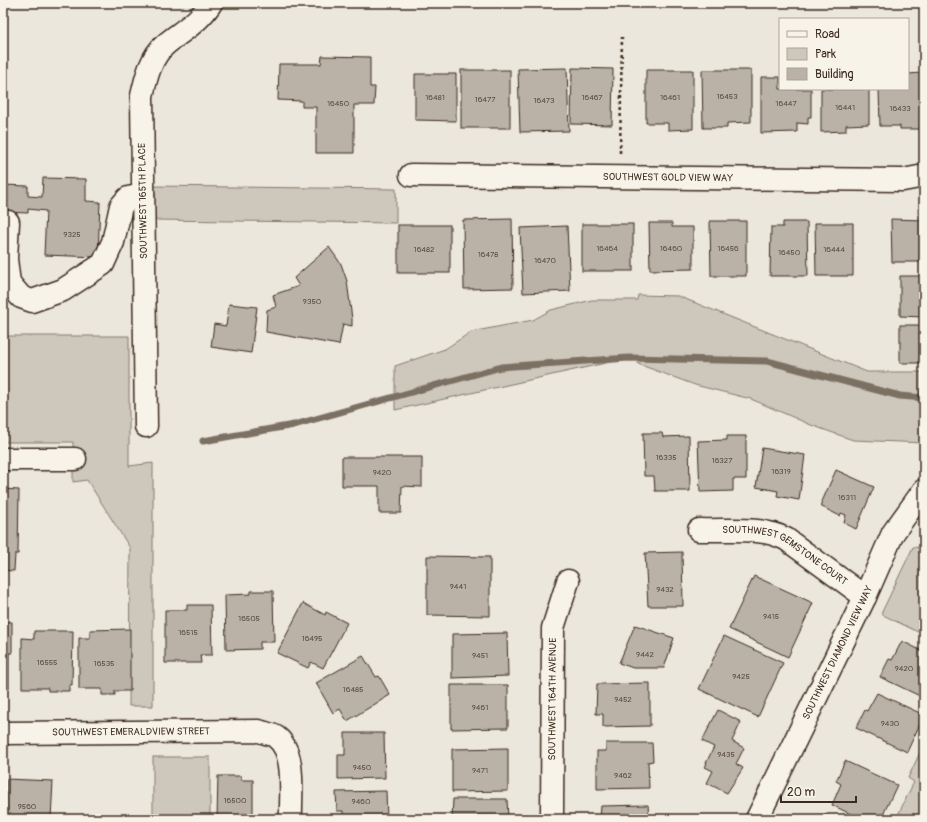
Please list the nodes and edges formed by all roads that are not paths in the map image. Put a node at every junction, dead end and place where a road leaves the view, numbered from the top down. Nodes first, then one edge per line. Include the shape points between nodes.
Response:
1 (211, 3) edge
2 (411, 175) dead end
3 (924, 176) edge
4 (143, 195) junction
5 (8, 222) dead end
6 (146, 426) dead end
7 (3, 459) edge
8 (75, 459) dead end
9 (924, 490) edge
10 (700, 530) dead end
11 (568, 581) dead end
12 (865, 597) junction
13 (3, 733) edge
14 (290, 819) edge
15 (552, 819) edge
16 (757, 819) edge

1 - 4 street, SOUTHWEST 165TH PLACE via 188,29 165,45 147,72 142,96
2 - 3 street, SOUTHWEST GOLD VIEW WAY via 895,180
4 - 5 street via 128,198 121,206 113,242 103,264 63,290 32,301 21,297 9,283 6,259
4 - 6 street, SOUTHWEST 165TH PLACE
7 - 8 street
9 - 12 street, SOUTHWEST DIAMOND VIEW WAY via 893,533
10 - 12 street, SOUTHWEST GEMSTONE COURT via 761,531 775,534 786,539
11 - 15 street, SOUTHWEST 164TH AVENUE via 553,628
12 - 16 street, SOUTHWEST DIAMOND VIEW WAY
13 - 14 street, SOUTHWEST EMERALDVIEW STREET via 259,731 275,736 285,746 290,761

